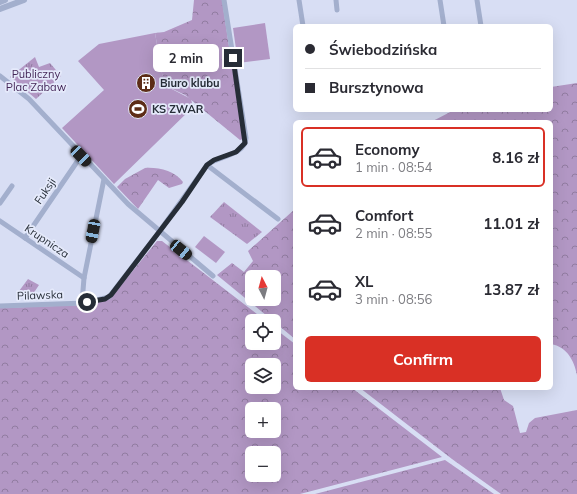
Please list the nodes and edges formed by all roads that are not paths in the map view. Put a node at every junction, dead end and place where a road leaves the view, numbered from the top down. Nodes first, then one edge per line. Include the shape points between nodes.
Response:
1 (5, 0) edge
2 (24, 0) edge
3 (224, 0) edge
4 (299, 0) edge
5 (336, 0) edge
6 (440, 0) edge
7 (477, 0) edge
8 (0, 2) edge
9 (0, 9) edge
10 (338, 10) dead end
11 (303, 24) edge
12 (444, 24) edge
13 (481, 24) edge
14 (0, 76) edge
15 (81, 156) junction
16 (207, 165) junction
17 (104, 179) junction
18 (12, 186) dead end
19 (0, 203) edge
20 (278, 220) dead end
21 (0, 221) edge
22 (159, 232) junction
23 (25, 238) junction
24 (213, 276) dead end
25 (84, 278) junction
26 (82, 303) junction
27 (0, 306) edge

1 - 8 street
2 - 9 street
3 - 16 street via 245,143 236,152
4 - 11 street
5 - 10 street
6 - 12 street
7 - 13 street
14 - 15 street via 33,103
15 - 17 street
15 - 23 street, Fuksji
16 - 20 street
16 - 22 street, Pilawska
17 - 22 street
17 - 25 street
18 - 19 street
21 - 23 street, Krupnicza
22 - 24 street
22 - 26 street, Pilawska via 109,297
23 - 25 street, Krupnicza
25 - 26 street
26 - 27 street, Pilawska

